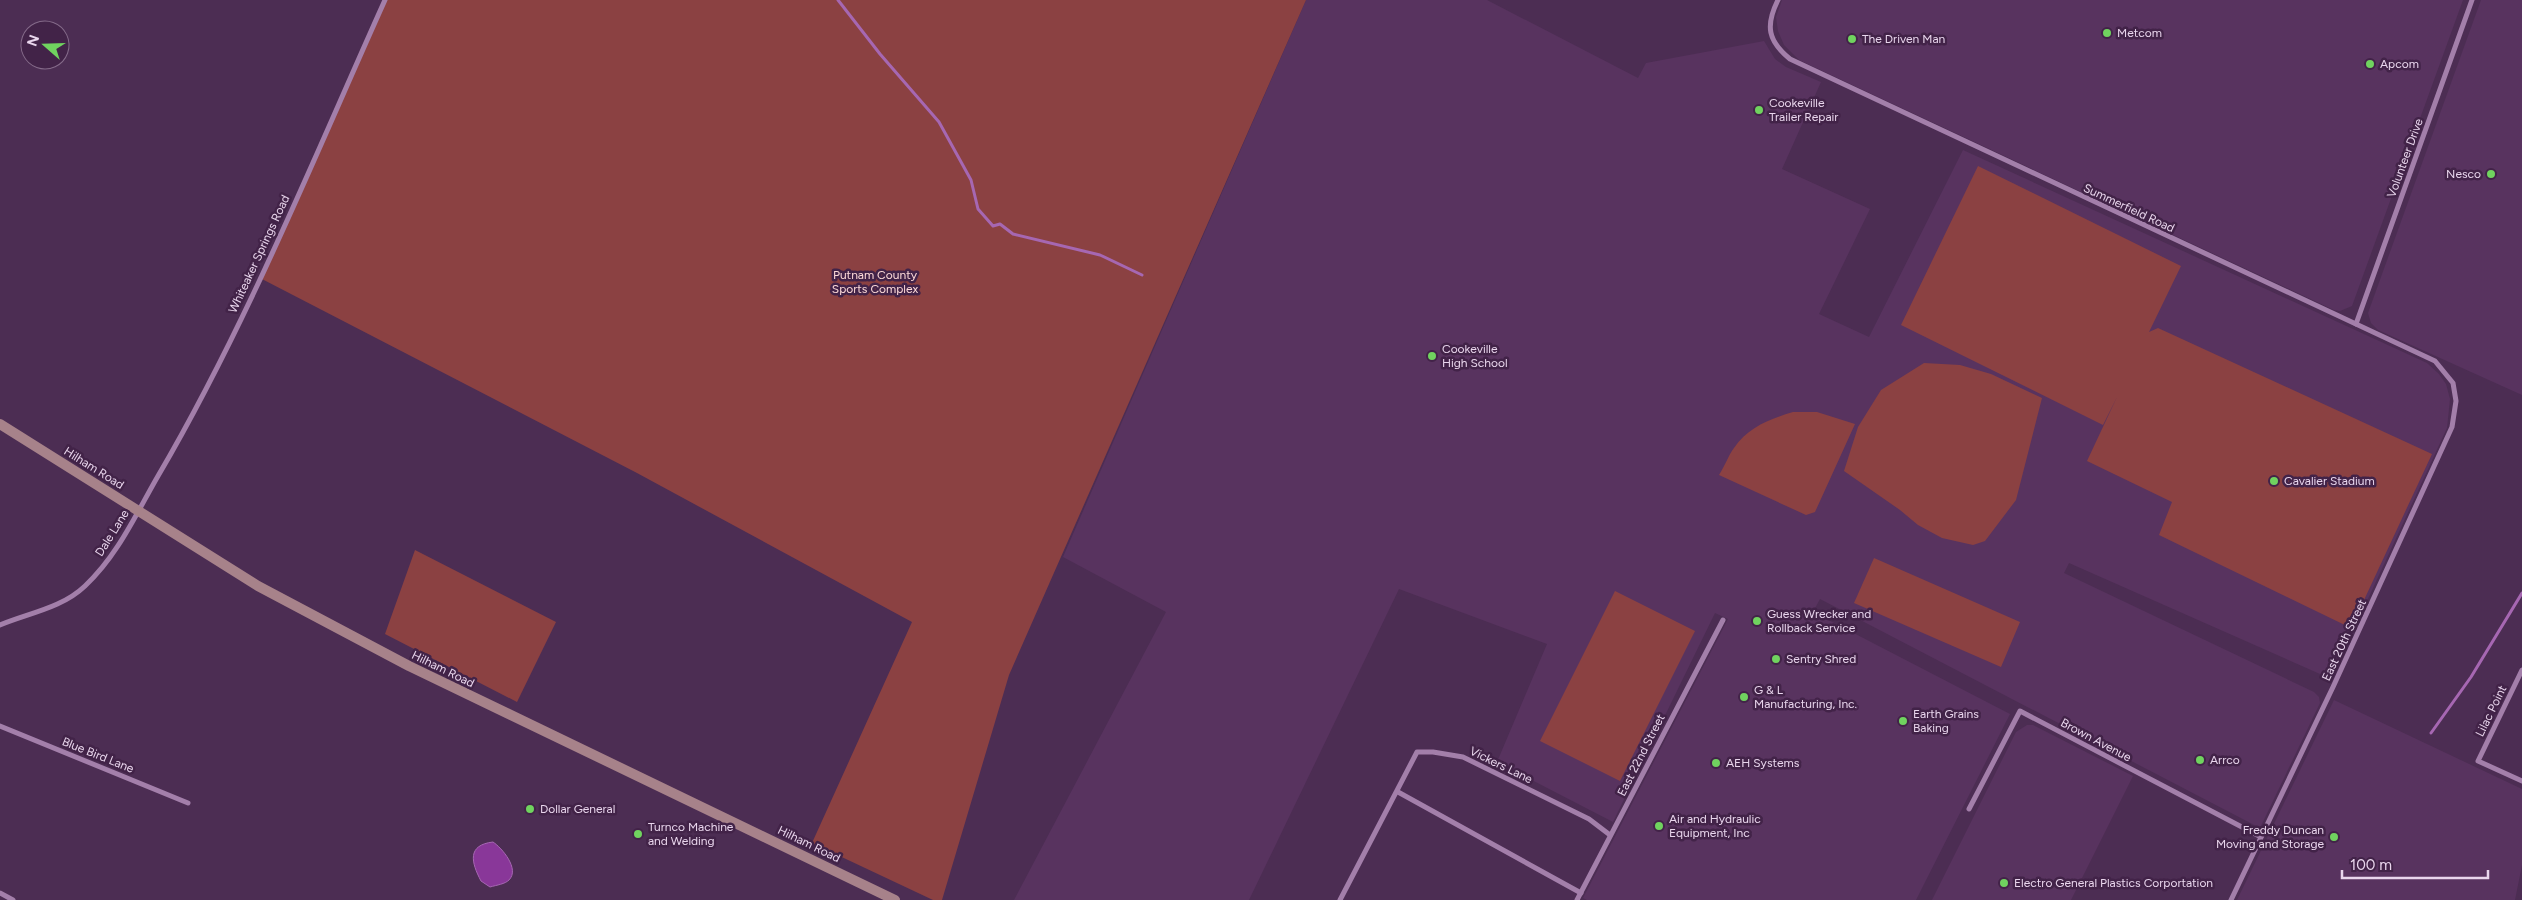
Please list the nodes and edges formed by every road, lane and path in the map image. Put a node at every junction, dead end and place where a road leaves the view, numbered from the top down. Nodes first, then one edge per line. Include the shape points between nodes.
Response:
1 (385, 0) edge
2 (1778, 0) edge
3 (2472, 0) edge
4 (2356, 324) junction
5 (2453, 383) joint
6 (0, 424) edge
7 (138, 510) junction
8 (1723, 620) dead end
9 (0, 625) edge
10 (2522, 670) edge
11 (0, 726) edge
12 (2522, 781) edge
13 (1398, 792) junction
14 (188, 803) dead end
15 (1970, 809) dead end
16 (1610, 836) junction
17 (2261, 837) junction
18 (0, 893) edge
19 (1581, 893) junction
20 (13, 900) edge
21 (895, 900) edge
22 (1340, 900) edge
23 (1577, 900) edge
24 (2231, 900) edge

1 - 7 street, Whiteaker Springs Road via 260,278 185,429
2 - 4 street, Summerfield Road via 1770,24 1771,37 1790,60
3 - 4 street, Volunteer Drive
4 - 5 street, Summerfield Road via 2435,361
5 - 17 street, East 20th Street via 2456,401 2452,427
6 - 7 main road, Hilham Road
7 - 9 street, Dale Lane via 113,556 84,587 49,609
7 - 21 main road, Hilham Road via 258,586 409,666
8 - 16 street, East 22nd Street
10 - 12 street, Lilac Point via 2478,761
11 - 14 street, Blue Bird Lane
13 - 16 street, Vickers Lane via 1418,752 1463,756 1589,819
13 - 19 street
13 - 22 street, Vickers Lane
15 - 17 street, Brown Avenue via 2020,711
16 - 19 street, East 22nd Street
17 - 24 street, East 20th Street
18 - 20 street
19 - 23 street, East 22nd Street

